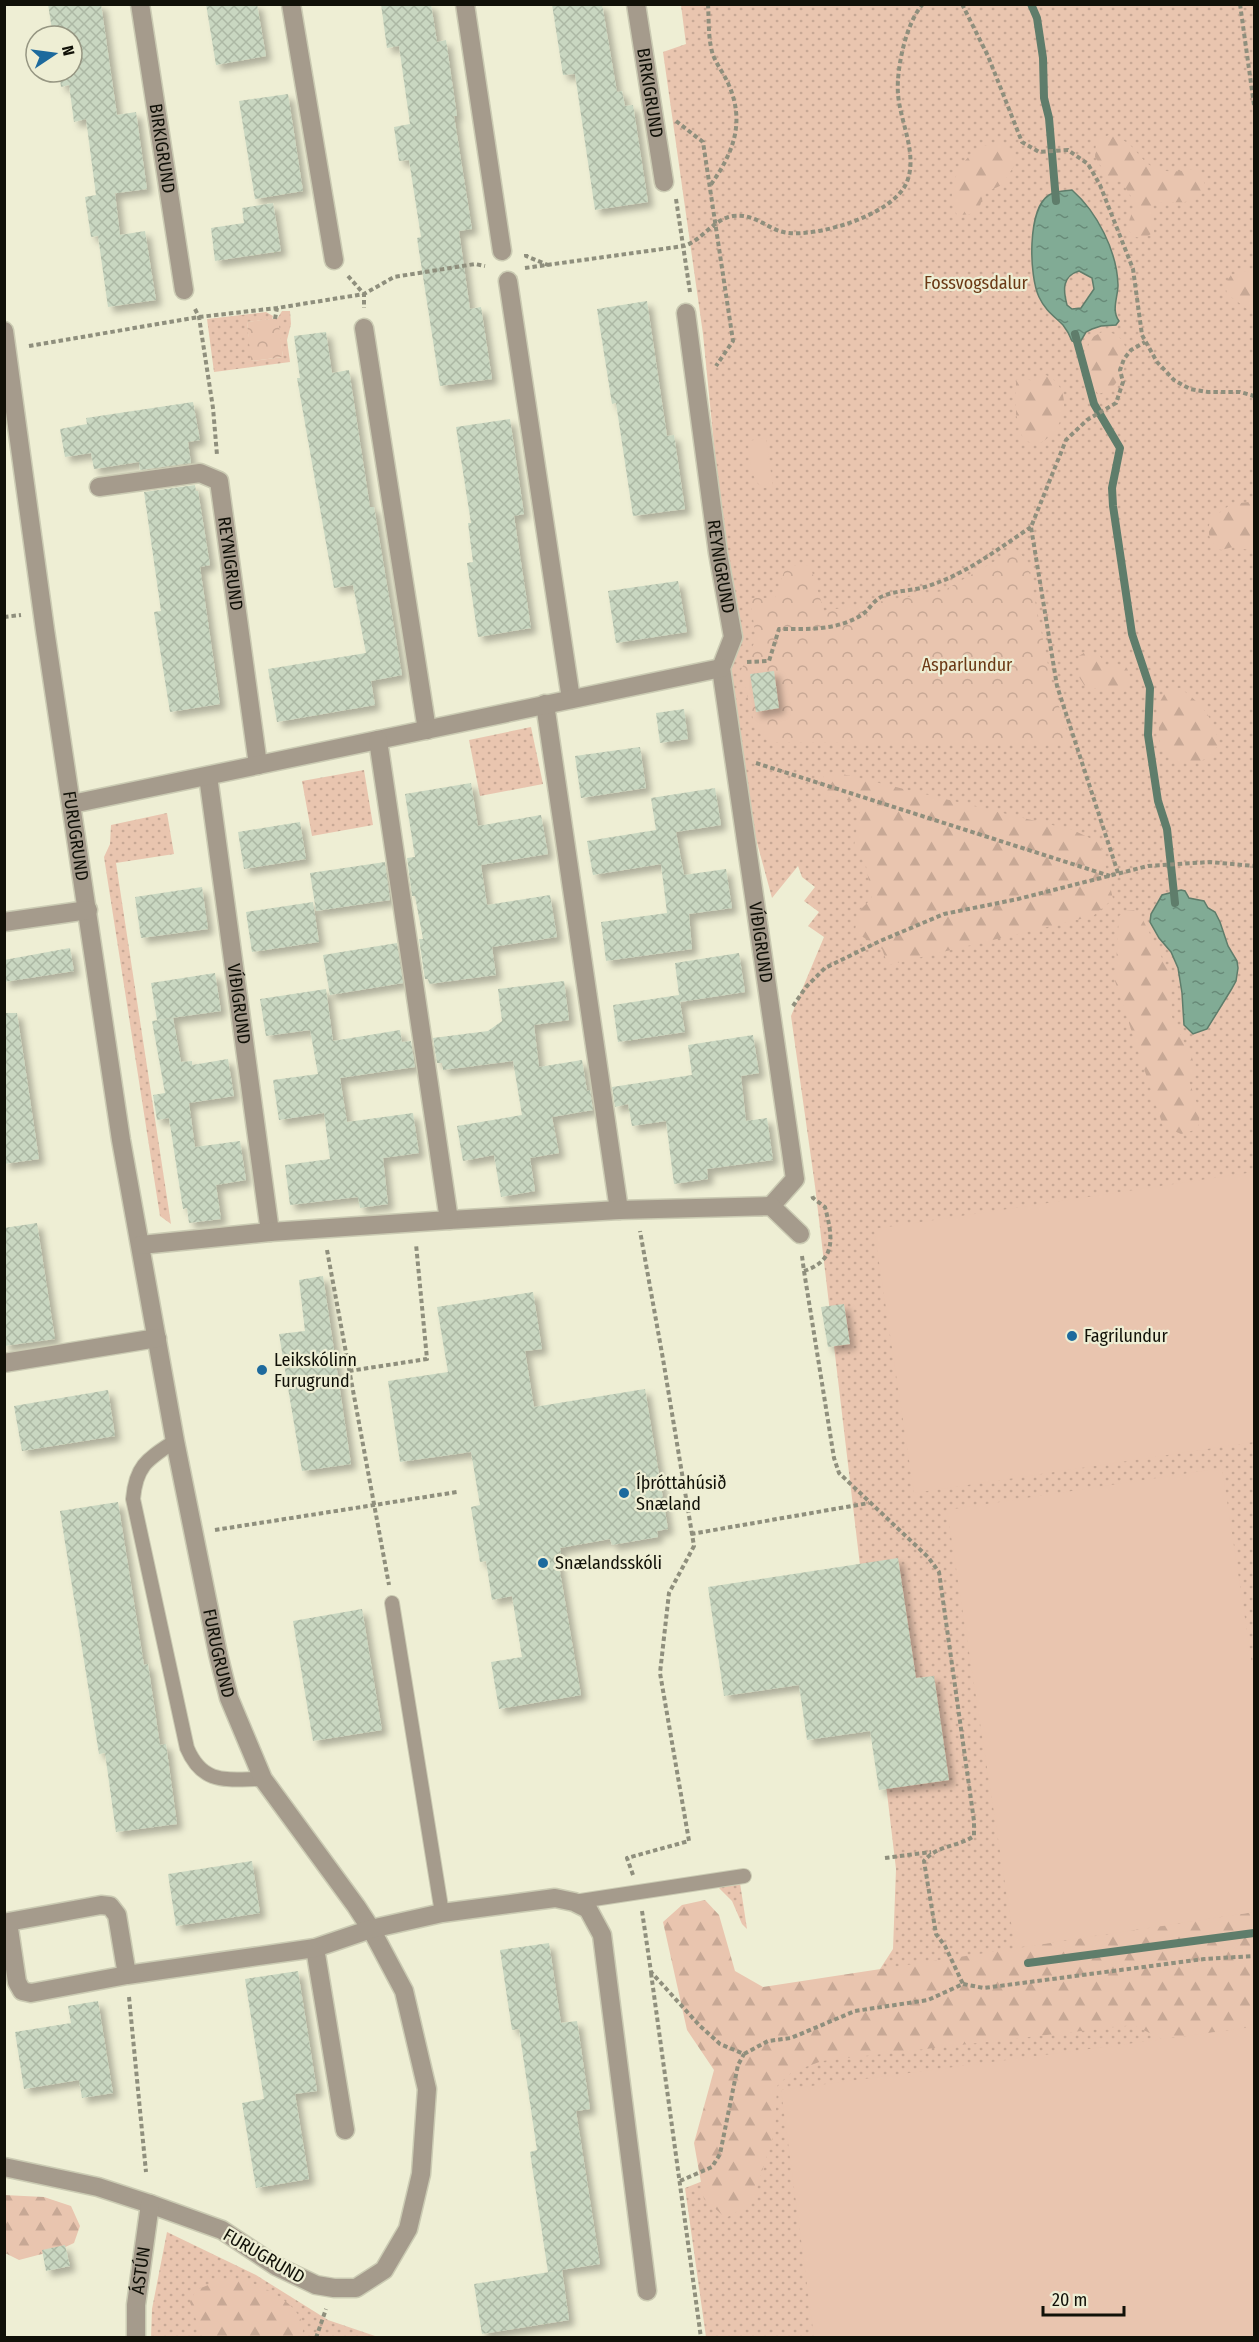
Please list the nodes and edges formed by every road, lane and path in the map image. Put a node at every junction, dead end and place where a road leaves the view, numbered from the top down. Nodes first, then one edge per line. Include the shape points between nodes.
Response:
1 (140, 4) edge
2 (291, 4) edge
3 (465, 4) edge
4 (636, 4) edge
5 (708, 4) edge
6 (923, 4) edge
7 (962, 4) edge
8 (1240, 4) edge
9 (1254, 105) edge
10 (664, 182) joint
11 (710, 186) dead end
12 (684, 246) junction
13 (502, 251) dead end
14 (334, 260) joint
15 (507, 273) junction
16 (184, 290) joint
17 (364, 294) junction
18 (277, 308) junction
19 (686, 313) joint
20 (199, 317) junction
21 (275, 319) dead end
22 (364, 328) joint
23 (4, 331) edge
24 (1145, 342) junction
25 (7, 350) junction
26 (1254, 396) edge
27 (219, 481) junction
28 (99, 487) dead end
29 (1031, 527) junction
30 (729, 666) junction
31 (571, 699) junction
32 (545, 704) junction
33 (427, 730) junction
34 (378, 740) junction
35 (735, 761) junction
36 (258, 765) junction
37 (207, 776) junction
38 (72, 804) junction
39 (1254, 866) edge
40 (1118, 873) junction
41 (1110, 876) junction
42 (88, 910) junction
43 (4, 922) edge
44 (772, 1018) junction
45 (771, 1206) junction
46 (627, 1209) junction
47 (449, 1220) junction
48 (415, 1223) junction
49 (323, 1229) junction
50 (270, 1232) junction
51 (800, 1234) dead end
52 (141, 1245) junction
53 (804, 1271) dead end
54 (157, 1338) junction
55 (4, 1363) edge
56 (349, 1371) junction
57 (175, 1441) junction
58 (457, 1492) dead end
59 (870, 1503) junction
60 (374, 1505) junction
61 (193, 1533) junction
62 (691, 1534) junction
63 (392, 1603) joint
64 (263, 1779) junction
65 (932, 1852) junction
66 (885, 1858) dead end
67 (744, 1876) dead end
68 (639, 1893) junction
69 (574, 1902) junction
70 (442, 1913) junction
71 (371, 1929) junction
72 (315, 1948) junction
73 (1254, 1956) edge
74 (651, 1972) junction
75 (127, 1975) junction
76 (963, 1984) junction
77 (744, 2054) junction
78 (345, 2130) dead end
79 (4, 2167) edge
80 (147, 2172) dead end
81 (680, 2181) junction
82 (150, 2204) junction
83 (334, 2288) junction
84 (647, 2291) dead end
85 (136, 2337) edge
86 (316, 2337) edge
87 (701, 2337) edge

1 - 16 street, BIRKIGRUND
2 - 14 street
3 - 13 street
4 - 10 street, BIRKIGRUND
5 - 11 path via 713,54 734,97 736,113 732,147
6 - 12 path via 904,38 897,93 910,170 894,200 846,224 807,232 787,233 751,217 722,218
7 - 24 path via 988,56 1022,142 1039,152 1068,150 1088,164 1100,185 1133,269 1138,318
8 - 9 path
10 - 12 path via 677,201
12 - 15 path
12 - 19 path via 690,292
14 - 17 path
15 - 17 path via 475,264 394,277
15 - 31 street
16 - 20 path
17 - 18 path
17 - 22 path
18 - 20 path
18 - 21 path
19 - 30 street, REYNIGRUND via 733,637
20 - 25 path
20 - 27 path
22 - 33 street
23 - 25 street, FURUGRUND
24 - 26 path via 1174,380 1190,389
24 - 29 path via 1124,359 1120,370 1123,382 1116,402 1087,420 1066,440
25 - 38 street, FURUGRUND
27 - 28 street via 200,473
27 - 36 street, REYNIGRUND
29 - 30 path via 952,577 877,598 861,616 829,628 779,629 769,661
29 - 40 path via 1057,686
30 - 31 street
30 - 35 street, VÍÐIGRUND
31 - 32 street
32 - 33 street
32 - 46 street
33 - 34 street
34 - 36 street
34 - 47 street
35 - 41 path via 748,761
35 - 44 street, VÍÐIGRUND
36 - 37 street
37 - 38 street
37 - 50 street, VÍÐIGRUND
38 - 42 street, FURUGRUND
39 - 40 path via 1195,863 1148,866
40 - 41 path
41 - 44 path via 944,914 890,936 825,968 806,987 787,1016
42 - 43 street
42 - 52 street, FURUGRUND via 120,1140
44 - 45 street, VÍÐIGRUND via 795,1179
45 - 46 street
45 - 51 street
46 - 47 street
46 - 62 path via 663,1359
47 - 48 street
48 - 49 street
48 - 56 path via 427,1359
49 - 50 street
49 - 56 path
50 - 52 street
52 - 54 street, FURUGRUND
53 - 59 path via 834,1458 839,1473
54 - 55 street
54 - 57 street, FURUGRUND
56 - 60 path
57 - 61 street, FURUGRUND
57 - 64 lane via 141,1467 133,1499 187,1748 194,1763 208,1775 220,1779
58 - 60 path
59 - 62 path
59 - 65 path via 939,1572 974,1836
60 - 61 path
60 - 63 path
61 - 64 street, FURUGRUND via 228,1698
62 - 68 path via 694,1546 669,1593 660,1673 689,1841 627,1857
63 - 70 lane
64 - 71 street, FURUGRUND
65 - 66 path
65 - 76 path via 924,1861 936,1934
67 - 68 lane
68 - 69 lane
68 - 74 path
69 - 70 street via 555,1898
69 - 84 street via 588,1909 602,1935
70 - 71 street
71 - 72 street
71 - 83 street, FURUGRUND via 404,1991 427,2089 421,2174 408,2229 384,2270 356,2288
72 - 75 street
72 - 78 street
73 - 76 path via 984,1988
74 - 77 path via 720,2044
74 - 81 path
75 - 75 street via 31,1993 22,1991 17,1982 8,1922 110,1906 117,1915
75 - 80 path
76 - 77 path via 928,2000 855,2011 791,2038 768,2041
77 - 81 path via 738,2065 720,2154 712,2167
79 - 82 street, FURUGRUND via 98,2187
81 - 87 path
82 - 83 street, FURUGRUND via 222,2230 276,2266 316,2285
82 - 85 street, ÁSTÚN via 136,2305
83 - 86 path

